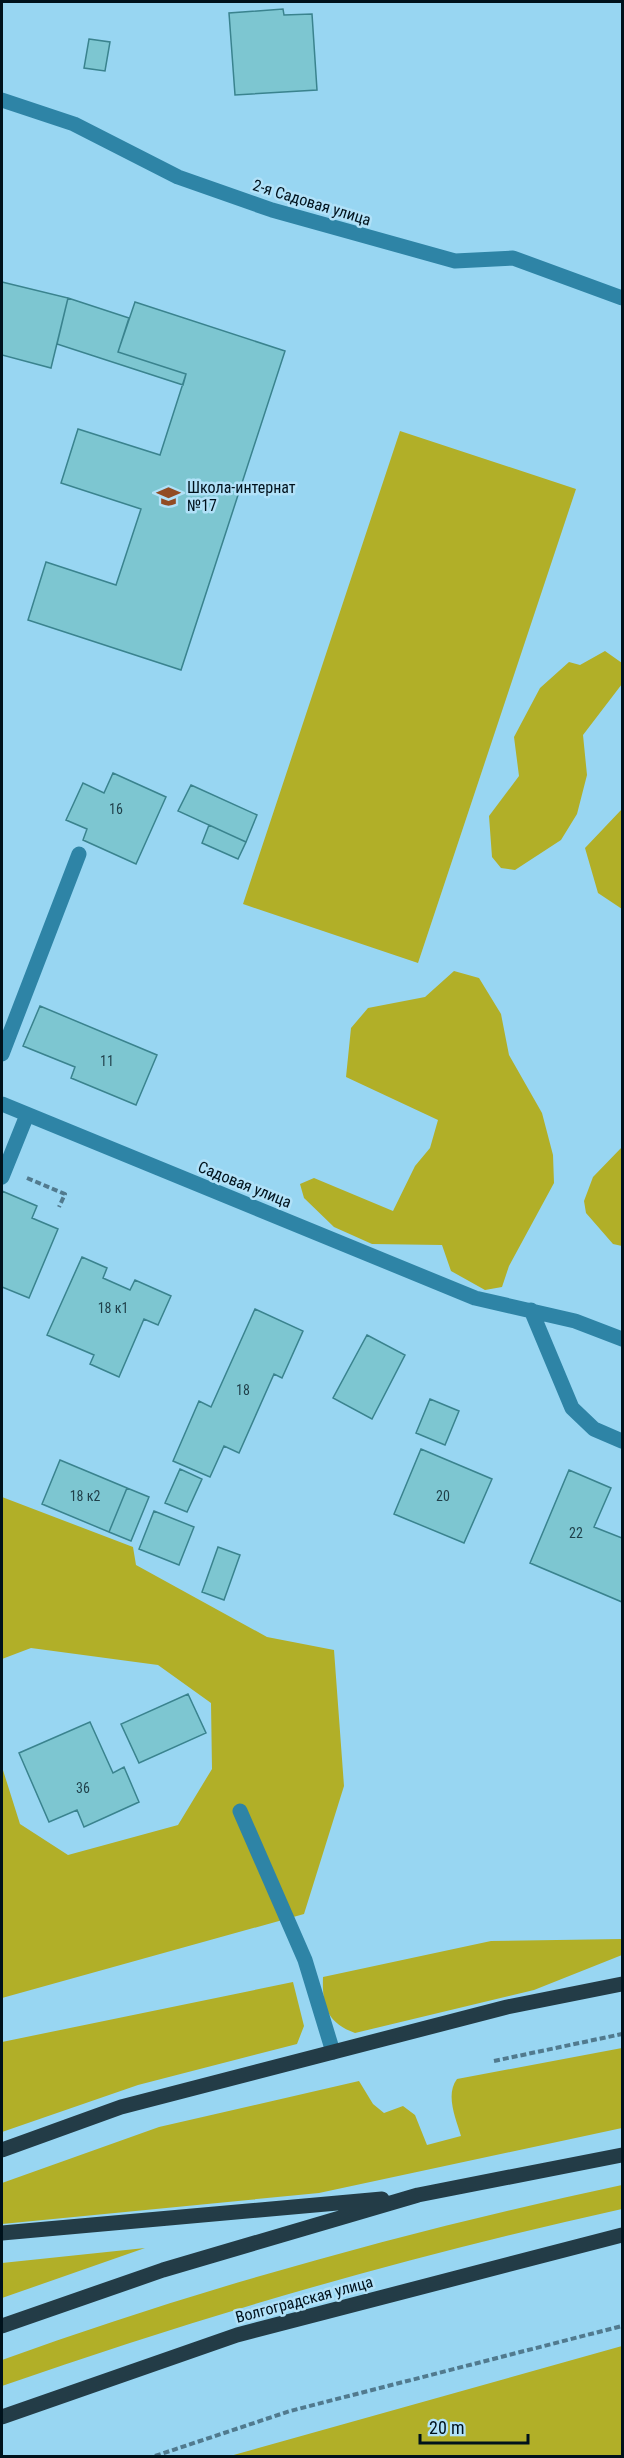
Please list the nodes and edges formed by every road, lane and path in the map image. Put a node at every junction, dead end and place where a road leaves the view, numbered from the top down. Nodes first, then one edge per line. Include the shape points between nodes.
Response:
1 (2, 100) edge
2 (622, 298) edge
3 (79, 854) dead end
4 (2, 1054) edge
5 (2, 1104) edge
6 (27, 1115) junction
7 (3, 1173) edge
8 (59, 1207) dead end
9 (531, 1310) junction
10 (622, 1339) edge
11 (622, 1441) edge
12 (240, 1811) dead end
13 (622, 1984) edge
14 (622, 2034) edge
15 (333, 2052) junction
16 (494, 2061) dead end
17 (2, 2150) edge
18 (622, 2155) edge
19 (418, 2195) junction
20 (2, 2233) edge
21 (622, 2235) edge
22 (622, 2325) edge
23 (2, 2326) edge
24 (2, 2417) edge
25 (155, 2457) edge

1 - 2 street, 2-я Садовая улица via 74,124 178,177 272,210 455,261 513,258
3 - 4 street
5 - 6 street, Садовая улица
6 - 7 street
6 - 9 street, Садовая улица via 475,1298
7 - 8 path via 65,1194
9 - 10 street, Садовая улица
9 - 11 street via 572,1408 594,1429
12 - 15 street via 304,1960
13 - 15 main road via 507,2007
14 - 16 path
15 - 17 main road via 121,2107
18 - 19 main road
19 - 20 main road
19 - 23 main road via 163,2270
21 - 24 main road, Волгоградская улица via 237,2335
22 - 25 path via 290,2411

